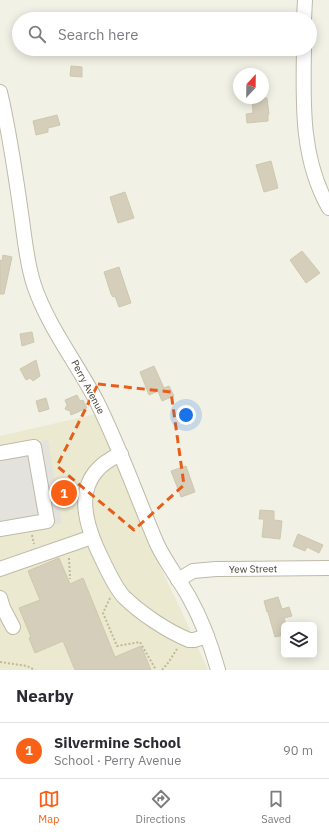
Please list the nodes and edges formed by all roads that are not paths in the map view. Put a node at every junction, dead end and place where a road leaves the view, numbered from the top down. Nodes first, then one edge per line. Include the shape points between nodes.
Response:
1 (305, 0) edge
2 (304, 12) edge
3 (304, 56) edge
4 (0, 92) edge
5 (329, 208) edge
6 (0, 453) edge
7 (121, 454) junction
8 (0, 529) edge
9 (92, 537) junction
10 (329, 568) edge
11 (0, 569) edge
12 (178, 580) junction
13 (0, 598) edge
14 (13, 627) dead end
15 (207, 636) junction
16 (218, 670) edge

1 - 2 street
3 - 5 street via 306,140 317,182
4 - 7 street, Perry Avenue via 8,128 28,264 34,285 46,314 83,376
6 - 8 street via 34,447 47,521
7 - 9 street via 98,467 87,485 85,508
7 - 12 street, Perry Avenue via 157,544
9 - 11 street
9 - 15 street via 115,586 137,608 189,640
10 - 12 street, Yew Street via 216,569 193,571
12 - 15 street, Perry Avenue via 190,598
13 - 14 street
15 - 16 street, Perry Avenue

